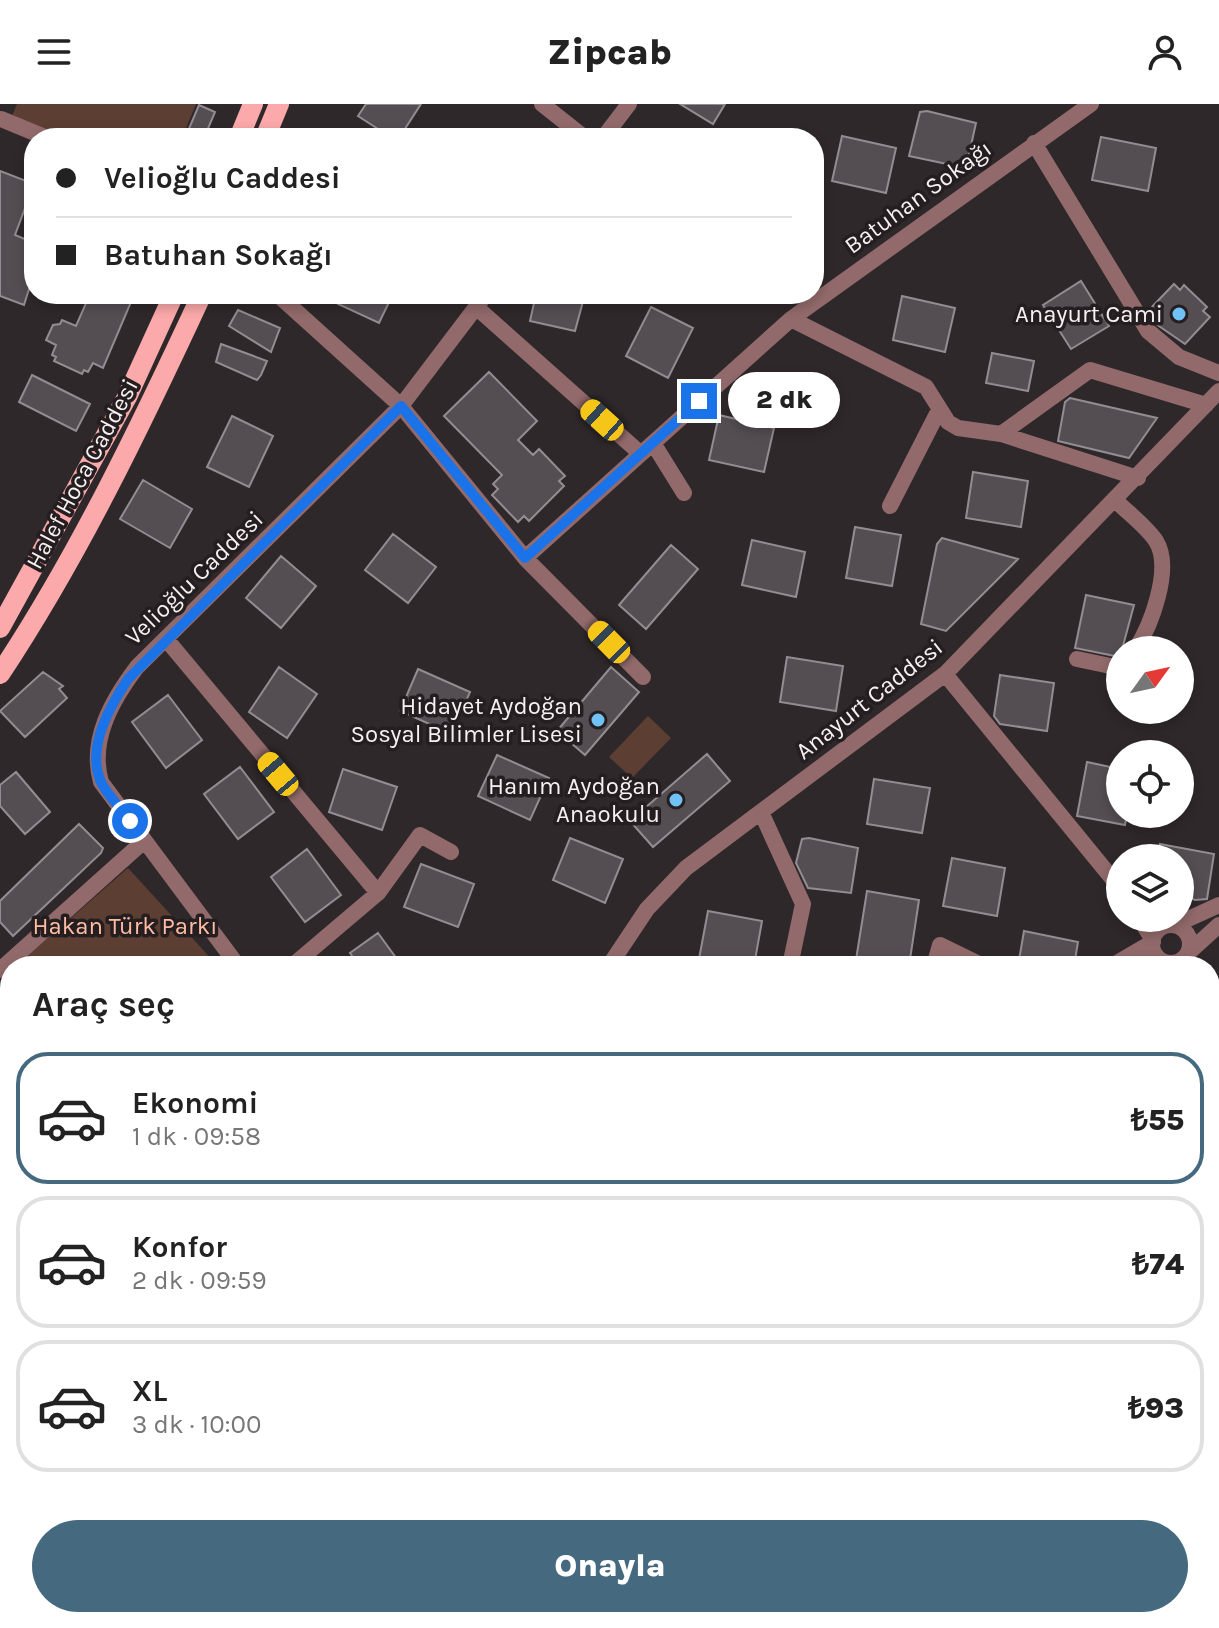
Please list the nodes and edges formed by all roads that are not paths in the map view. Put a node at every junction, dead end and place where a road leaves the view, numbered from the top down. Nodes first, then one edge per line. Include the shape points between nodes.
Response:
1 (7, 104) edge
2 (253, 104) edge
3 (279, 104) edge
4 (542, 104) edge
5 (629, 104) edge
6 (1058, 104) edge
7 (1091, 104) edge
8 (1071, 118) junction
9 (0, 120) edge
10 (243, 128) edge
11 (269, 128) edge
12 (572, 128) edge
13 (611, 128) edge
14 (24, 129) edge
15 (1034, 143) junction
16 (824, 295) edge
17 (169, 304) edge
18 (197, 304) edge
19 (288, 304) edge
20 (478, 304) edge
21 (485, 304) edge
22 (812, 304) edge
23 (791, 319) junction
24 (1219, 373) edge
25 (1219, 391) edge
26 (1206, 405) junction
27 (401, 406) junction
28 (939, 410) junction
29 (1001, 434) junction
30 (653, 443) junction
31 (641, 454) junction
32 (1138, 478) junction
33 (684, 493) dead end
34 (1115, 500) junction
35 (890, 506) dead end
36 (525, 558) junction
37 (0, 628) edge
38 (1142, 636) edge
39 (166, 639) junction
40 (1077, 659) dead end
41 (1106, 665) edge
42 (0, 674) edge
43 (945, 674) junction
44 (643, 677) dead end
45 (761, 812) junction
46 (144, 841) junction
47 (451, 852) dead end
48 (1106, 869) edge
49 (378, 893) junction
50 (1219, 905) edge
51 (1194, 914) edge
52 (1219, 925) edge
53 (1148, 932) edge
54 (1159, 932) edge
55 (1179, 932) edge
56 (1153, 941) junction
57 (16, 956) edge
58 (230, 956) edge
59 (304, 956) edge
60 (615, 956) edge
61 (792, 956) edge
62 (937, 956) edge
63 (963, 956) edge
64 (1128, 956) edge
65 (1160, 956) edge
66 (1182, 956) edge
67 (1185, 956) edge

1 - 9 street
2 - 10 main road
3 - 11 main road
4 - 12 street
5 - 13 street
6 - 8 street
7 - 8 street, Batuhan Sokağı
8 - 15 street, Batuhan Sokağı
9 - 14 street
15 - 16 street, Batuhan Sokağı
15 - 24 street via 1148,331 1179,357
17 - 37 main road, Halef Hoca Caddesi via 127,397
18 - 42 main road, Halef Hoca Caddesi via 151,402
19 - 27 street
20 - 27 street, Velioğlu Caddesi
21 - 31 street
22 - 23 street, Batuhan Sokağı
23 - 28 street via 926,387
23 - 30 street, Batuhan Sokağı
25 - 26 street, Anayurt Caddesi
26 - 29 street via 1090,370
26 - 32 street, Anayurt Caddesi
27 - 36 street
27 - 39 street, Velioğlu Caddesi
28 - 29 street via 958,428
28 - 35 street
29 - 32 street
30 - 31 street, Batuhan Sokağı
30 - 33 street
31 - 36 street, Batuhan Sokağı
32 - 34 street, Anayurt Caddesi
34 - 38 street via 1157,543 1160,555 1155,609
34 - 43 street, Anayurt Caddesi
36 - 44 street
39 - 46 street, Velioğlu Caddesi via 120,692 97,755 101,782
39 - 49 street
40 - 41 street
43 - 45 street, Anayurt Caddesi
43 - 48 street
45 - 60 street, Anayurt Caddesi via 686,868 633,926
45 - 61 street via 803,904
46 - 57 street
46 - 58 street, Velioğlu Caddesi
47 - 49 street via 420,835
49 - 59 street
50 - 51 street
52 - 67 street
53 - 56 street
54 - 56 street
55 - 66 street via 1190,940
56 - 64 street
56 - 65 street
62 - 63 street via 940,945

